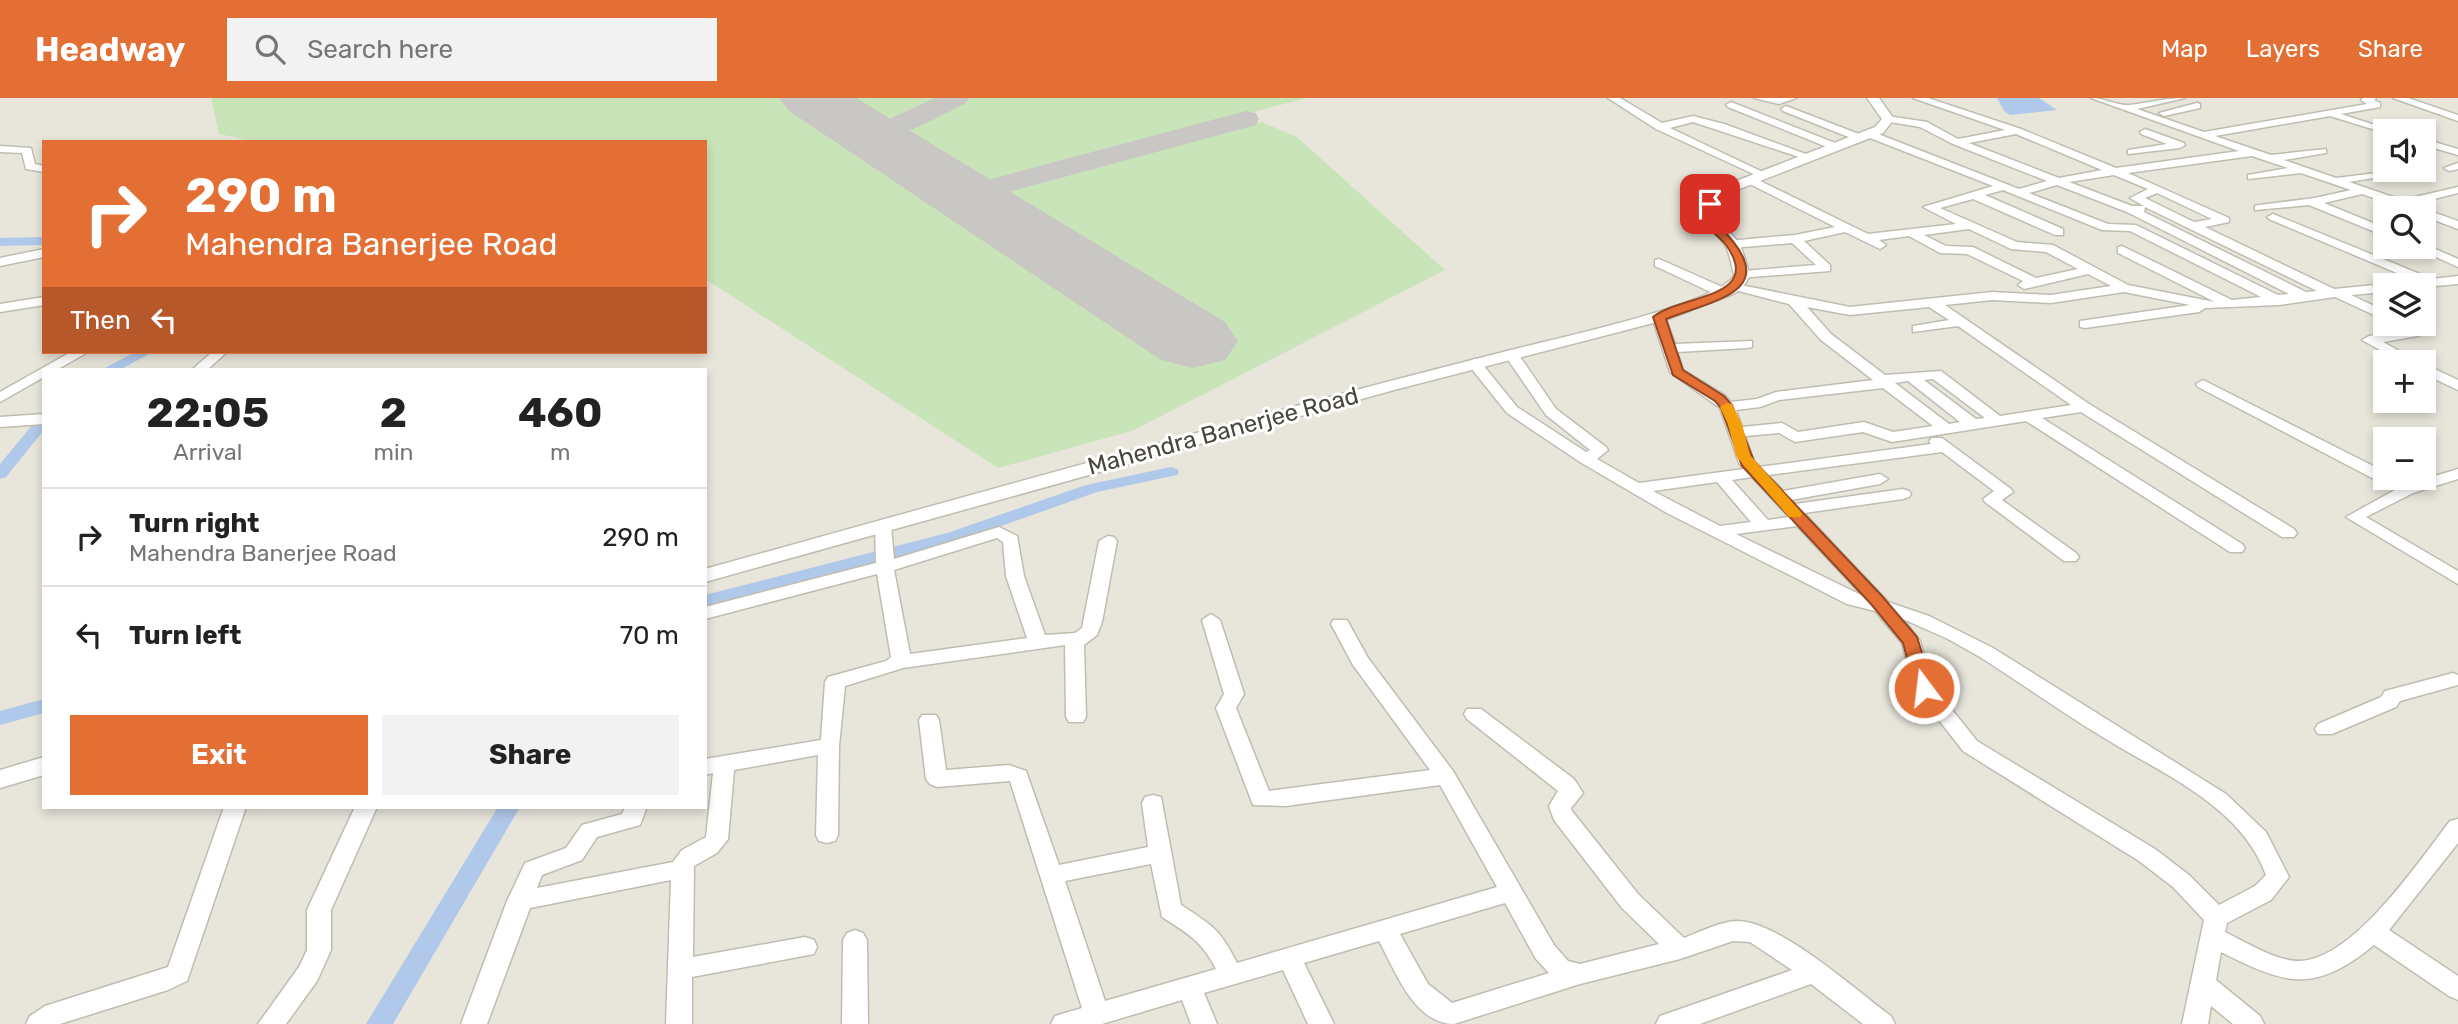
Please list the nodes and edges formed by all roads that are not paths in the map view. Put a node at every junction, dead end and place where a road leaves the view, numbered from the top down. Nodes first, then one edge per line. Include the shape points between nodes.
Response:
1 (1613, 98) edge
2 (1759, 98) edge
3 (1791, 98) edge
4 (1873, 98) edge
5 (1918, 98) edge
6 (2096, 98) edge
7 (2180, 98) edge
8 (2398, 98) edge
9 (2373, 101) edge
10 (1731, 105) dead end
11 (2197, 106) dead end
12 (2127, 108) junction
13 (2388, 108) dead end
14 (1787, 109) dead end
15 (1745, 111) junction
16 (2331, 114) junction
17 (2412, 115) dead end
18 (2151, 116) junction
19 (2458, 118) edge
20 (1888, 119) junction
21 (2424, 119) dead end
22 (1700, 122) junction
23 (2178, 125) junction
24 (1660, 127) junction
25 (2373, 127) edge
26 (2017, 131) junction
27 (2202, 134) junction
28 (1865, 136) junction
29 (1958, 142) junction
30 (2180, 145) junction
31 (2436, 146) edge
32 (1836, 147) junction
33 (2441, 147) junction
34 (2436, 148) edge
35 (0, 149) edge
36 (2322, 151) dead end
37 (2132, 152) dead end
38 (2458, 152) edge
39 (2260, 155) junction
40 (1809, 157) junction
41 (2216, 158) junction
42 (42, 169) edge
43 (2298, 170) junction
44 (2115, 171) junction
45 (1764, 175) junction
46 (2373, 175) edge
47 (2252, 177) dead end
48 (1751, 180) junction
49 (2059, 180) junction
50 (2332, 182) junction
51 (2003, 187) junction
52 (2159, 190) junction
53 (2458, 190) edge
54 (2361, 192) junction
55 (2020, 193) junction
56 (1974, 195) junction
57 (2374, 196) edge
58 (2434, 196) edge
59 (2313, 201) junction
60 (2155, 207) junction
61 (2259, 208) dead end
62 (2131, 210) junction
63 (2273, 217) dead end
64 (2436, 217) edge
65 (2196, 225) junction
66 (2458, 225) edge
67 (1968, 226) junction
68 (2373, 227) edge
69 (1846, 228) junction
70 (1910, 232) junction
71 (2059, 232) dead end
72 (1865, 238) junction
73 (1795, 239) junction
74 (1732, 244) junction
75 (1880, 245) dead end
76 (2122, 250) dead end
77 (42, 253) edge
78 (2436, 253) edge
79 (0, 262) edge
80 (2458, 262) edge
81 (1659, 263) dead end
82 (2088, 270) junction
83 (2407, 273) edge
84 (2458, 280) edge
85 (2034, 282) junction
86 (2436, 282) edge
87 (1735, 284) junction
88 (2123, 288) junction
89 (2373, 289) edge
90 (2335, 294) junction
91 (1992, 296) junction
92 (2305, 297) junction
93 (42, 301) edge
94 (1794, 301) junction
95 (2279, 301) junction
96 (1933, 303) junction
97 (2231, 305) junction
98 (2213, 306) junction
99 (0, 309) edge
100 (2373, 311) edge
101 (1659, 317) junction
102 (1961, 322) junction
103 (2085, 324) dead end
104 (1918, 329) dead end
105 (2394, 336) edge
106 (1747, 344) dead end
107 (1670, 348) junction
108 (2389, 350) edge
109 (77, 354) edge
110 (218, 354) edge
111 (1511, 354) junction
112 (1474, 363) junction
113 (50, 368) edge
114 (201, 368) edge
115 (42, 372) edge
116 (2436, 374) edge
117 (1910, 376) junction
118 (1884, 381) junction
119 (2203, 384) dead end
120 (2458, 386) edge
121 (0, 398) edge
122 (1727, 407) junction
123 (2084, 407) junction
124 (2029, 416) junction
125 (37, 419) edge
126 (1998, 421) junction
127 (0, 422) edge
128 (1974, 425) junction
129 (1946, 429) junction
130 (1737, 432) junction
131 (1926, 433) junction
132 (1945, 447) junction
133 (1586, 459) junction
134 (2373, 472) edge
135 (1757, 474) junction
136 (2455, 477) edge
137 (1722, 478) junction
138 (1880, 478) dead end
139 (2436, 482) edge
140 (1636, 488) junction
141 (2407, 490) edge
142 (1903, 494) dead end
143 (1790, 509) junction
144 (883, 526) junction
145 (1763, 526) junction
146 (1719, 531) junction
147 (2288, 533) dead end
148 (1108, 541) dead end
149 (2236, 548) dead end
150 (2070, 556) dead end
151 (884, 559) junction
152 (707, 575) edge
153 (2458, 579) edge
154 (1880, 604) junction
155 (707, 612) edge
156 (1211, 620) dead end
157 (1340, 624) dead end
158 (1038, 641) junction
159 (1074, 643) junction
160 (899, 663) junction
161 (2456, 678) edge
162 (1474, 714) dead end
163 (1076, 717) dead end
164 (929, 720) dead end
165 (2325, 729) dead end
166 (829, 746) junction
167 (715, 766) edge
168 (42, 767) edge
169 (1446, 776) junction
170 (0, 779) edge
171 (1153, 803) dead end
172 (234, 809) edge
173 (365, 809) edge
174 (635, 809) edge
175 (2458, 827) edge
176 (827, 835) dead end
177 (1160, 852) junction
178 (683, 869) junction
179 (1052, 875) junction
180 (1511, 892) junction
181 (519, 901) junction
182 (2213, 927) junction
183 (1385, 929) junction
184 (2375, 933) junction
185 (855, 940) dead end
186 (805, 947) dead end
187 (1679, 949) junction
188 (1289, 957) junction
189 (682, 969) junction
190 (1815, 972) junction
191 (1580, 974) junction
192 (1231, 975) junction
193 (2205, 986) junction
194 (1189, 987) junction
195 (2458, 989) edge
196 (1097, 1014) junction
197 (1451, 1020) edge
198 (39, 1024) edge
199 (271, 1024) edge
200 (474, 1024) edge
201 (679, 1024) edge
202 (855, 1024) edge
203 (1064, 1024) edge
204 (1204, 1024) edge
205 (1321, 1024) edge
206 (1669, 1024) edge
207 (1882, 1024) edge
208 (2195, 1024) edge
209 (2251, 1024) edge

1 - 24 street
2 - 3 street
4 - 20 street
5 - 26 street
6 - 12 street
7 - 12 street
8 - 19 street
9 - 13 street
9 - 16 street
10 - 15 street
11 - 18 street
12 - 18 street
14 - 28 street
15 - 22 street
15 - 32 street
16 - 25 street
16 - 27 street
17 - 21 street
18 - 23 street
20 - 28 street
20 - 29 street via 1923,124
22 - 24 street
22 - 40 street
23 - 27 street
23 - 30 street via 2139,133
24 - 45 street
26 - 29 street
26 - 44 street
27 - 39 street
28 - 32 street
28 - 51 street
29 - 49 street
30 - 37 street
30 - 41 street
31 - 33 street
32 - 40 street
33 - 34 street
33 - 38 street
35 - 42 street via 25,149 30,167
36 - 39 street
39 - 41 street
39 - 43 street
40 - 45 street
41 - 44 street
43 - 47 street
43 - 50 street
44 - 49 street
44 - 52 street
45 - 48 street
46 - 50 street
48 - 69 street
48 - 74 street via 1713,195 1710,204 1712,225
49 - 55 street
49 - 62 street
50 - 54 street
51 - 55 street
51 - 56 street
52 - 60 street via 2136,198
52 - 65 street via 2225,220
53 - 58 street
54 - 57 street
54 - 59 street
55 - 95 street via 2106,227 2132,228
56 - 67 street via 1929,207
56 - 71 street
59 - 61 street
59 - 68 street
60 - 62 street
60 - 65 street
62 - 92 street
63 - 83 street
64 - 66 street
65 - 90 street
67 - 70 street
67 - 82 street via 2015,246 2046,247
69 - 72 street
69 - 73 street
70 - 72 street
70 - 85 street via 1944,250 1969,250
72 - 75 street
73 - 74 street
73 - 87 street via 1826,268
74 - 87 street
76 - 97 street
77 - 79 street
78 - 80 street
81 - 87 street
82 - 85 street
82 - 88 street
84 - 86 street
85 - 91 street
87 - 94 street
87 - 101 street, Mahendra Banerjee Road
88 - 91 street via 2051,299
88 - 98 street
89 - 90 street
90 - 92 street
90 - 100 street
91 - 96 street
92 - 95 street
93 - 99 street
94 - 96 street via 1850,310
94 - 118 street via 1826,337
95 - 97 street
96 - 102 street
97 - 98 street
98 - 103 street
101 - 107 street
101 - 111 street, Mahendra Banerjee Road
102 - 104 street
102 - 123 street
105 - 108 street via 2369,340
106 - 107 street
107 - 122 street via 1680,375
109 - 113 street
110 - 114 street
111 - 112 street, Mahendra Banerjee Road
111 - 133 street via 1550,412 1600,450
112 - 133 street via 1512,410
112 - 144 street, Mahendra Banerjee Road
115 - 121 street
116 - 120 street
117 - 118 street
117 - 126 street via 1936,374
117 - 128 street
118 - 122 street
118 - 129 street
119 - 134 street
122 - 130 street
123 - 124 street
123 - 147 street
124 - 126 street
124 - 149 street
125 - 127 street
126 - 128 street
128 - 129 street
129 - 131 street
130 - 131 street via 1782,428 1795,437 1864,427 1889,437
130 - 135 street via 1743,456
131 - 132 street
132 - 135 street
132 - 150 street via 2005,492 1991,499
133 - 140 street
135 - 137 street
135 - 143 street
136 - 139 street
137 - 140 street
137 - 145 street
138 - 143 street
140 - 146 street
141 - 153 street via 2354,517
142 - 143 street
143 - 145 street
143 - 154 street
144 - 151 street
144 - 152 street, Mahendra Banerjee Road
145 - 146 street
146 - 154 street via 1853,600
148 - 159 street via 1093,622 1090,631
151 - 155 street
151 - 158 street via 1002,533 1011,540 1015,576
151 - 160 street via 902,656
154 - 182 street via 1911,641 1924,688 1970,746 2147,855 2181,881
154 - 182 street via 1959,635 2205,790 2248,826 2278,877 2263,893
156 - 169 street via 1234,694 1226,708 1261,799
157 - 169 street via 1360,661
158 - 159 street via 1065,637
158 - 160 street
159 - 163 street
160 - 166 street via 835,682
161 - 165 street via 2392,696 2389,702
162 - 187 street via 1566,785 1572,793 1560,806 1562,814 1630,901
164 - 179 street via 937,779 1019,776
166 - 167 street
166 - 176 street
167 - 178 street via 717,839 685,860
168 - 170 street
169 - 180 street
171 - 177 street
172 - 198 street via 178,974 54,1014
173 - 199 street via 320,910 319,950 308,974
174 - 181 street via 628,821 590,831 574,854 533,869
175 - 184 street
177 - 179 street
177 - 192 street via 1170,910 1207,934
178 - 181 street
178 - 189 street
179 - 196 street
180 - 183 street
180 - 191 street via 1559,969
181 - 200 street
182 - 184 street via 2273,964 2298,971 2323,968
182 - 193 street
183 - 188 street
183 - 197 street via 1419,991
184 - 195 street
185 - 202 street
186 - 189 street
187 - 190 street via 1733,931 1755,932
187 - 191 street
188 - 192 street
188 - 205 street
189 - 201 street
190 - 206 street
190 - 207 street
191 - 197 street
192 - 194 street
193 - 208 street
193 - 209 street
194 - 196 street
194 - 204 street
196 - 203 street

